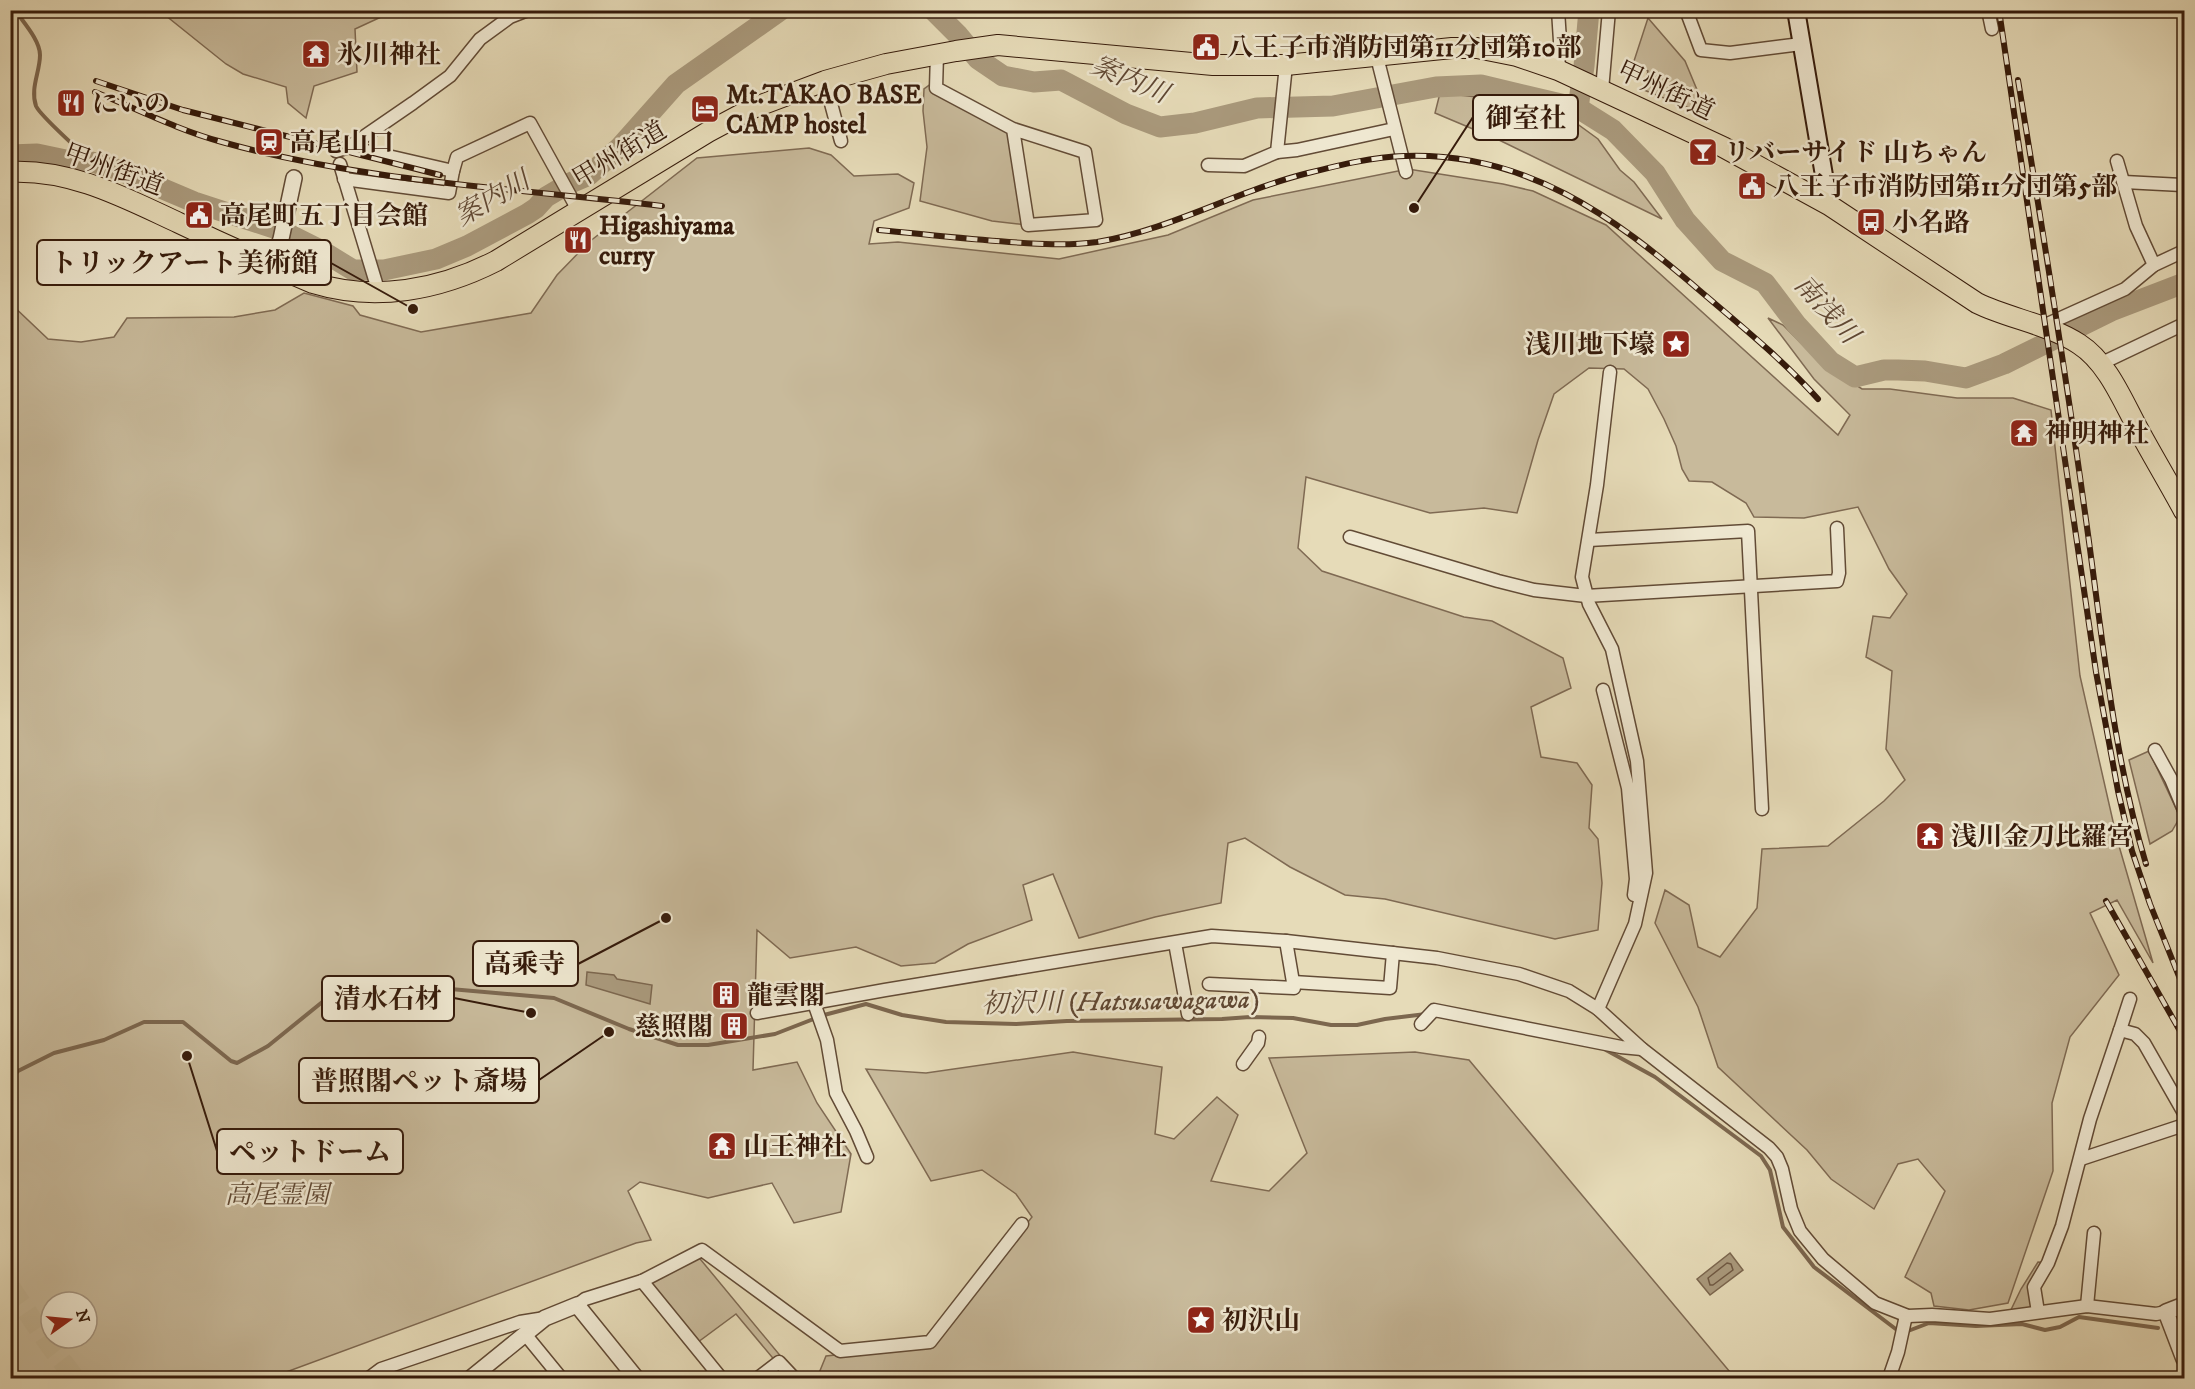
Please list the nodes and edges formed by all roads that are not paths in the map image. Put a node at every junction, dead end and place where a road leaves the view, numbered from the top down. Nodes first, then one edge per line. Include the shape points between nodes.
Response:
1 (528, 10) edge
2 (1558, 10) edge
3 (1609, 10) edge
4 (1686, 10) edge
5 (1796, 10) edge
6 (1988, 10) edge
7 (1992, 29) dead end
8 (1801, 44) junction
9 (937, 54) junction
10 (1377, 57) junction
11 (1286, 65) junction
12 (1561, 72) junction
13 (825, 81) junction
14 (1599, 89) junction
15 (1013, 129) junction
16 (1394, 129) junction
17 (841, 141) dead end
18 (349, 147) junction
19 (336, 151) dead end
20 (1277, 152) junction
21 (2116, 160) dead end
22 (340, 164) dead end
23 (1208, 165) dead end
24 (453, 171) junction
25 (10, 172) edge
26 (1406, 172) dead end
27 (294, 178) dead end
28 (344, 179) junction
29 (2124, 182) junction
30 (2182, 185) dead end
31 (575, 205) junction
32 (1829, 205) junction
33 (2181, 252) edge
34 (272, 265) junction
35 (2154, 265) junction
36 (377, 288) junction
37 (2184, 324) edge
38 (2043, 326) junction
39 (2100, 364) junction
40 (1610, 372) dead end
41 (2184, 511) edge
42 (1837, 528) dead end
43 (1350, 537) dead end
44 (1588, 540) junction
45 (1750, 586) junction
46 (1586, 596) junction
47 (1603, 690) dead end
48 (2155, 750) dead end
49 (1762, 809) dead end
50 (2184, 810) edge
51 (1286, 941) junction
52 (1175, 943) junction
53 (1625, 947) junction
54 (1393, 953) junction
55 (1293, 982) junction
56 (1209, 984) dead end
57 (2130, 999) dead end
58 (1598, 1009) junction
59 (757, 1013) dead end
60 (818, 1014) junction
61 (1188, 1014) dead end
62 (1421, 1024) dead end
63 (2120, 1030) junction
64 (1258, 1037) dead end
65 (1642, 1049) junction
66 (1243, 1064) dead end
67 (2184, 1113) edge
68 (2184, 1125) edge
69 (867, 1157) dead end
70 (2081, 1159) junction
71 (1022, 1224) dead end
72 (2094, 1233) dead end
73 (642, 1281) junction
74 (577, 1305) junction
75 (2184, 1305) edge
76 (2087, 1306) junction
77 (2038, 1312) junction
78 (2166, 1312) junction
79 (545, 1318) junction
80 (1906, 1318) junction
81 (525, 1334) junction
82 (2184, 1359) edge
83 (369, 1378) edge
84 (471, 1378) edge
85 (561, 1378) edge
86 (636, 1378) edge
87 (721, 1378) edge
88 (758, 1378) edge
89 (794, 1378) edge
90 (1889, 1378) edge

1 - 18 street via 510,17 480,39 450,76
2 - 12 street
3 - 14 street
4 - 8 street via 1701,50 1730,53
5 - 8 main road
6 - 7 street
8 - 32 main road
9 - 11 highway, 甲州街道 via 986,46 1213,65
9 - 13 highway, 甲州街道
9 - 15 street via 936,88
10 - 11 highway, 甲州街道
10 - 12 highway, 甲州街道 via 1477,48 1517,56
10 - 16 street
11 - 20 street
12 - 14 highway, 甲州街道
13 - 17 street
13 - 31 highway, 甲州街道 via 753,108
14 - 32 highway, 甲州街道 via 1691,130
15 - 15 street via 1028,225 1096,219 1085,152
16 - 20 street
16 - 26 street
18 - 19 street
18 - 24 street
20 - 23 street via 1244,165
21 - 29 street
22 - 28 street
24 - 28 street via 449,193
24 - 31 street via 458,157 530,123
25 - 34 highway, 甲州街道 via 61,175 100,188
27 - 34 street
28 - 36 street
29 - 30 street
29 - 35 street via 2136,226
31 - 36 highway, 甲州街道 via 476,271 399,291
32 - 38 highway, 甲州街道 via 1977,303 2000,315
33 - 35 street
34 - 36 highway, 甲州街道 via 329,288
35 - 38 street via 2125,289
37 - 39 street
38 - 39 highway, 甲州街道 via 2081,345
39 - 41 highway, 甲州街道
40 - 44 street
42 - 45 street via 1837,581
43 - 46 street via 1497,581
44 - 45 street via 1748,531
44 - 46 street via 1582,577
45 - 46 street
45 - 49 street
46 - 53 street via 1611,649 1637,761 1646,873 1635,924
47 - 53 street via 1625,771 1636,879
48 - 50 street
51 - 52 street via 1212,936
51 - 54 street
51 - 55 street
52 - 60 street
52 - 61 street
53 - 58 street
54 - 55 street via 1390,988
54 - 58 street via 1519,974 1569,991
55 - 56 street via 1294,988
57 - 63 street
58 - 65 street
59 - 60 street
60 - 69 street via 836,1093
62 - 65 street via 1434,1010
63 - 67 street via 2134,1034 2144,1043
63 - 70 street
64 - 66 street
65 - 80 street via 1769,1148 1782,1169 1791,1209 1808,1242 1875,1303
68 - 70 street
70 - 77 street via 2062,1226 2034,1287
71 - 73 street via 930,1342 840,1351 702,1251
72 - 76 street
73 - 74 street
73 - 87 street
74 - 79 street
74 - 86 street
75 - 78 street
76 - 77 street
76 - 78 street
77 - 80 street via 1989,1320 1932,1315
78 - 82 street
79 - 81 street
79 - 83 street via 520,1322 381,1369
80 - 90 street
81 - 84 street
81 - 85 street
88 - 89 street via 779,1362

